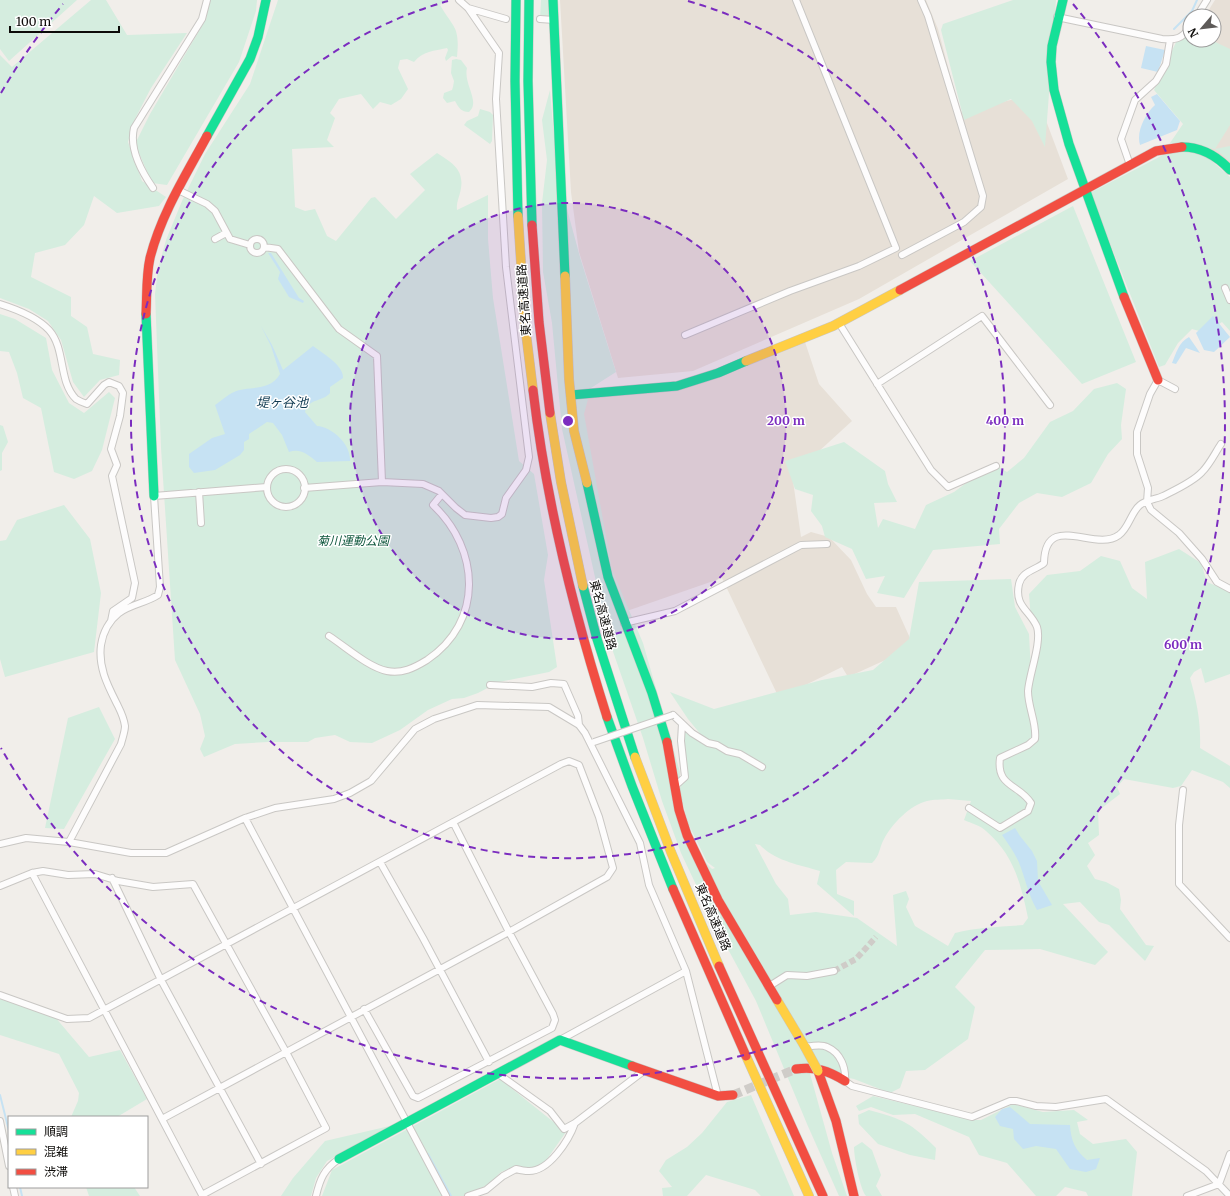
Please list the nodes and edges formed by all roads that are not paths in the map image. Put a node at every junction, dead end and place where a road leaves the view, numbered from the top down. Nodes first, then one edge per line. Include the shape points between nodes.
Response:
1 (207, 0) edge
2 (266, 0) edge
3 (459, 0) edge
4 (516, 0) edge
5 (528, 0) edge
6 (553, 0) edge
7 (796, 0) edge
8 (921, 0) edge
9 (1063, 0) edge
10 (468, 8) junction
11 (1057, 17) junction
12 (506, 18) dead end
13 (540, 19) dead end
14 (554, 20) junction
15 (1182, 37) edge
16 (1170, 40) junction
17 (1130, 165) junction
18 (1230, 170) edge
19 (153, 188) dead end
20 (178, 190) junction
21 (1084, 190) junction
22 (226, 233) junction
23 (215, 239) dead end
24 (250, 245) junction
25 (264, 248) junction
26 (902, 255) dead end
27 (1225, 288) dead end
28 (1230, 300) edge
29 (0, 304) edge
30 (839, 323) junction
31 (685, 335) dead end
32 (1158, 380) junction
33 (877, 384) junction
34 (1175, 389) dead end
35 (571, 395) junction
36 (1050, 405) dead end
37 (1221, 444) dead end
38 (996, 466) dead end
39 (382, 482) junction
40 (267, 487) junction
41 (304, 488) junction
42 (199, 492) junction
43 (442, 494) junction
44 (154, 496) junction
45 (1146, 502) junction
46 (201, 523) dead end
47 (827, 544) dead end
48 (1230, 589) edge
49 (111, 621) junction
50 (624, 623) junction
51 (329, 636) dead end
52 (490, 685) dead end
53 (682, 724) junction
54 (579, 725) junction
55 (592, 742) junction
56 (762, 767) dead end
57 (675, 786) junction
58 (1183, 790) dead end
59 (969, 808) dead end
60 (245, 818) junction
61 (453, 822) junction
62 (69, 842) junction
63 (0, 844) edge
64 (380, 862) junction
65 (32, 873) junction
66 (112, 878) junction
67 (0, 886) edge
68 (293, 909) junction
69 (509, 932) junction
70 (1230, 938) edge
71 (227, 945) junction
72 (439, 969) junction
73 (686, 971) junction
74 (834, 971) tunnel mouth
75 (161, 980) junction
76 (768, 987) junction
77 (0, 995) edge
78 (364, 1009) junction
79 (103, 1010) junction
80 (351, 1017) junction
81 (560, 1040) junction
82 (805, 1047) junction
83 (286, 1052) junction
84 (489, 1062) junction
85 (796, 1069) tunnel mouth
86 (645, 1070) junction
87 (498, 1073) junction
88 (845, 1081) junction
89 (220, 1087) junction
90 (718, 1096) junction
91 (733, 1096) tunnel mouth
92 (162, 1119) junction
93 (0, 1121) edge
94 (407, 1122) junction
95 (575, 1123) junction
96 (1230, 1154) edge
97 (339, 1159) joint
98 (8, 1161) edge
99 (261, 1164) junction
100 (1219, 1184) junction
101 (316, 1196) edge
102 (446, 1196) edge
103 (468, 1196) edge
104 (809, 1196) edge
105 (823, 1196) edge
106 (854, 1196) edge
107 (1187, 1196) edge
108 (1230, 1196) edge

1 - 19 street via 202,19 134,128 133,149 145,177
2 - 20 main road via 250,59
3 - 10 street
4 - 104 main road, 東名高速道路 via 518,235 527,342 538,426 566,568 585,644 608,719 637,797 692,932
5 - 105 main road, 東名高速道路 via 528,143 531,234 539,341 550,424 578,566 606,670 651,799 710,941
6 - 14 main road
7 - 31 street via 896,248 859,266 790,291
8 - 26 street via 983,196 981,207 964,222
9 - 11 main road
10 - 12 street
10 - 43 street via 499,53 496,99 506,267 529,457 526,470 506,498 502,514 498,517 465,515
11 - 16 street
11 - 21 main road via 1051,62 1054,87 1063,126
13 - 14 street
14 - 35 main road
15 - 16 street
16 - 17 street via 1166,64 1156,81 1135,100 1122,139
17 - 18 main road via 1156,151 1180,146 1206,151
17 - 21 main road
20 - 22 street via 218,209
20 - 44 main road via 153,247 147,284 146,316
21 - 30 main road
21 - 32 main road via 1119,288
22 - 23 street
22 - 24 street via 230,239
24 - 25 street via 251,250 256,253
24 - 25 street via 253,240 258,239
25 - 39 street via 278,249 339,329 377,356
27 - 28 street
29 - 49 street via 34,319 50,331 58,347 67,383 76,399 87,404 109,382 119,386 123,393 111,450 117,465 112,476 135,583 132,598 113,611
30 - 33 street
30 - 35 main road via 718,373 677,386
32 - 34 street
32 - 45 street via 1137,432 1137,454 1148,488
33 - 36 street via 982,316
33 - 38 street via 931,470 948,487
35 - 50 main road via 574,431 608,577
37 - 45 street via 1202,473 1166,495
39 - 41 street
39 - 43 street via 429,485
40 - 41 street via 270,476 286,469 297,473 304,482
40 - 41 street via 274,503 285,507 300,499
40 - 42 street
42 - 44 street
42 - 46 street
43 - 51 street via 433,505 448,522 463,550 469,578 466,610 460,626 450,640 422,663 396,672 375,667
44 - 49 street via 160,587 158,595 127,607
45 - 48 street via 1179,533 1202,559 1217,582
45 - 59 street via 1140,505 1119,536 1110,539 1087,539 1066,534 1053,539 1044,551 1044,563 1027,572 1019,582 1019,601 1037,628 1037,645 1028,691 1031,713 1037,728 1035,740 1000,758 999,769 1002,778 1010,786 1026,794 1031,803 1028,811 1000,828
47 - 50 street via 800,545 675,611
49 - 62 street via 102,639 101,665 122,716 124,733 121,744
50 - 57 main road via 652,692 666,736
52 - 54 street via 532,687 551,682 564,684 578,716
53 - 55 street, bridge via 673,715
53 - 56 street via 708,743 740,754
53 - 57 street via 685,777
54 - 55 street
54 - 60 street via 549,707 477,705 434,719 415,729 371,781 350,793 334,799 275,808
55 - 73 street via 640,843 649,885
57 - 76 main road via 687,835 718,900
58 - 70 street via 1179,825 1179,884
60 - 62 street via 166,854 131,853
60 - 68 street
61 - 64 street
61 - 69 street
61 - 69 street via 561,764 569,761 579,764 599,817 612,868 608,877 599,883
62 - 63 street via 26,838
64 - 68 street
64 - 72 street
65 - 66 street via 43,871 68,875 95,874
65 - 67 street
65 - 79 street
66 - 71 street via 153,887 193,884
66 - 75 street
68 - 71 street
68 - 80 street
69 - 72 street
69 - 84 street via 555,1020 552,1028
71 - 75 street
71 - 83 street
72 - 78 street
72 - 84 street
73 - 81 street
73 - 90 street
74 - 76 street via 807,976 787,975
75 - 79 street
75 - 89 street
76 - 82 main road
77 - 79 street via 67,1019 89,1018
78 - 80 street
78 - 84 street via 413,1096 418,1098
79 - 92 street
80 - 83 street
80 - 94 street
81 - 86 main road
81 - 87 main road
82 - 88 street via 827,1047 837,1054 846,1069
82 - 106 main road, bridge via 818,1071 836,1121
83 - 89 street
83 - 99 street via 326,1128
85 - 88 main road via 810,1066
86 - 90 main road
86 - 95 street
87 - 94 main road
87 - 95 street via 550,1111 564,1129
88 - 100 street via 852,1086 972,1117 1010,1101 1056,1107 1106,1099 1206,1171
89 - 92 street
89 - 99 street
90 - 91 main road
92 - 99 street via 202,1195
93 - 98 street
94 - 97 main road
94 - 102 street
95 - 103 street via 571,1135 545,1166 528,1172 516,1169 486,1190
96 - 100 street
97 - 101 street via 321,1176
100 - 107 street
100 - 108 street

